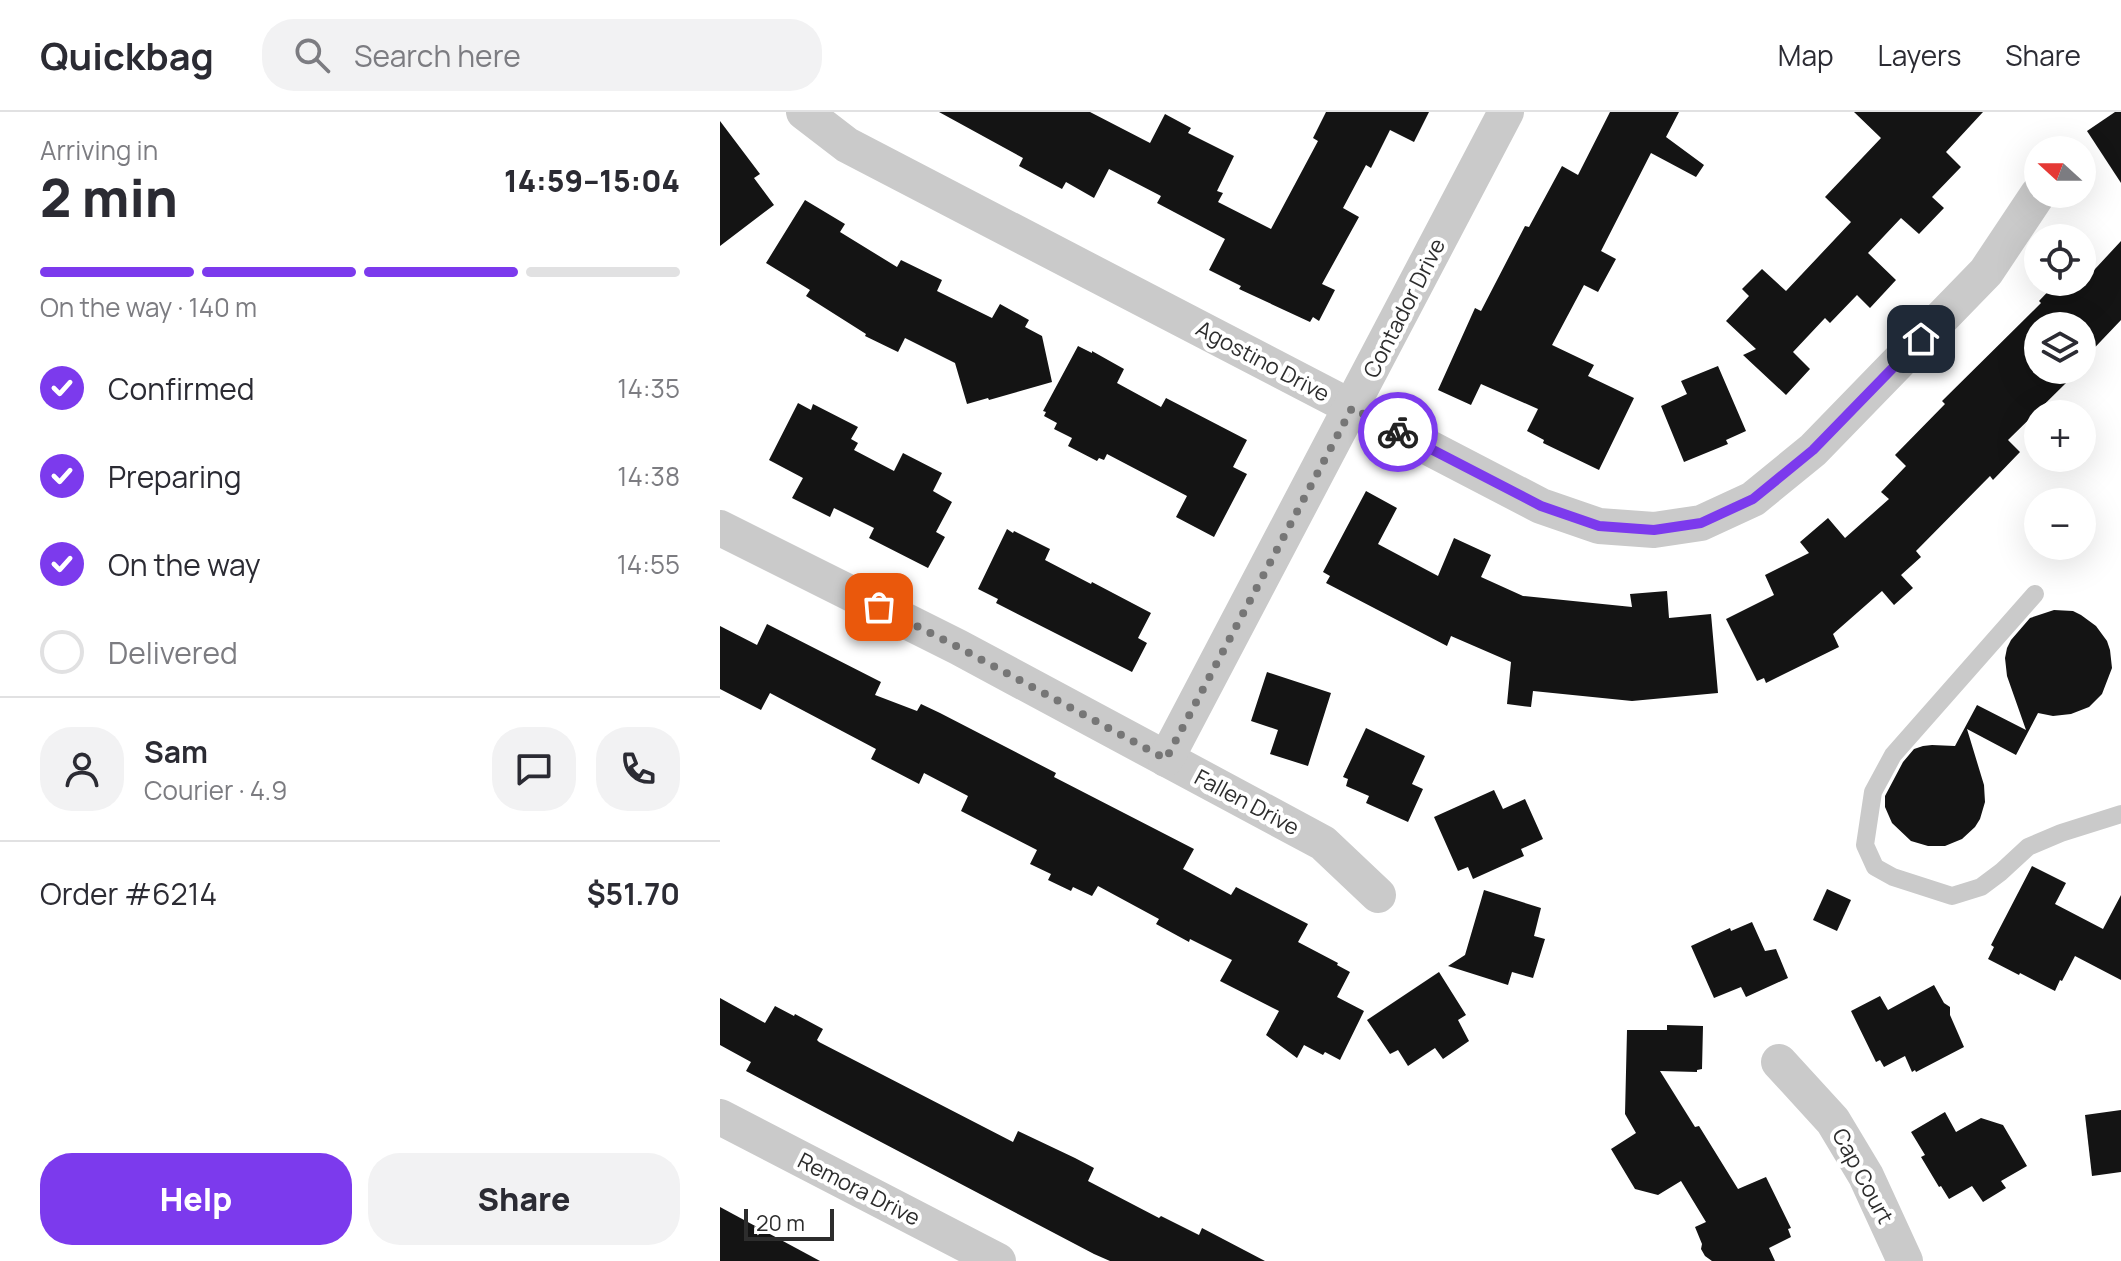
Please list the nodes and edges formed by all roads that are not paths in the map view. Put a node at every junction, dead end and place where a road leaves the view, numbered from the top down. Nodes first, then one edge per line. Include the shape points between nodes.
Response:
1 (804, 112) edge
2 (1506, 112) edge
3 (2029, 208) edge
4 (1352, 408) junction
5 (720, 528) edge
6 (2035, 594) dead end
7 (1166, 759) junction
8 (2121, 814) edge
9 (1378, 895) dead end
10 (1779, 1062) dead end
11 (720, 1117) edge
12 (998, 1261) edge
13 (1905, 1261) edge

1 - 4 street, Agostino Drive via 847,145
2 - 4 street, Contador Drive
3 - 4 street, Agostino Drive via 1986,272 1813,450 1753,499 1701,523 1654,530 1599,526 1541,506
4 - 7 street, Contador Drive
5 - 7 street, Fallen Drive
6 - 8 lane via 1893,755 1873,792 1865,845 1875,867 1952,896 1981,887 2028,847
7 - 9 street, Fallen Drive via 1323,843
10 - 13 street, Cap Court via 1833,1121 1866,1176
11 - 12 street, Remora Drive

